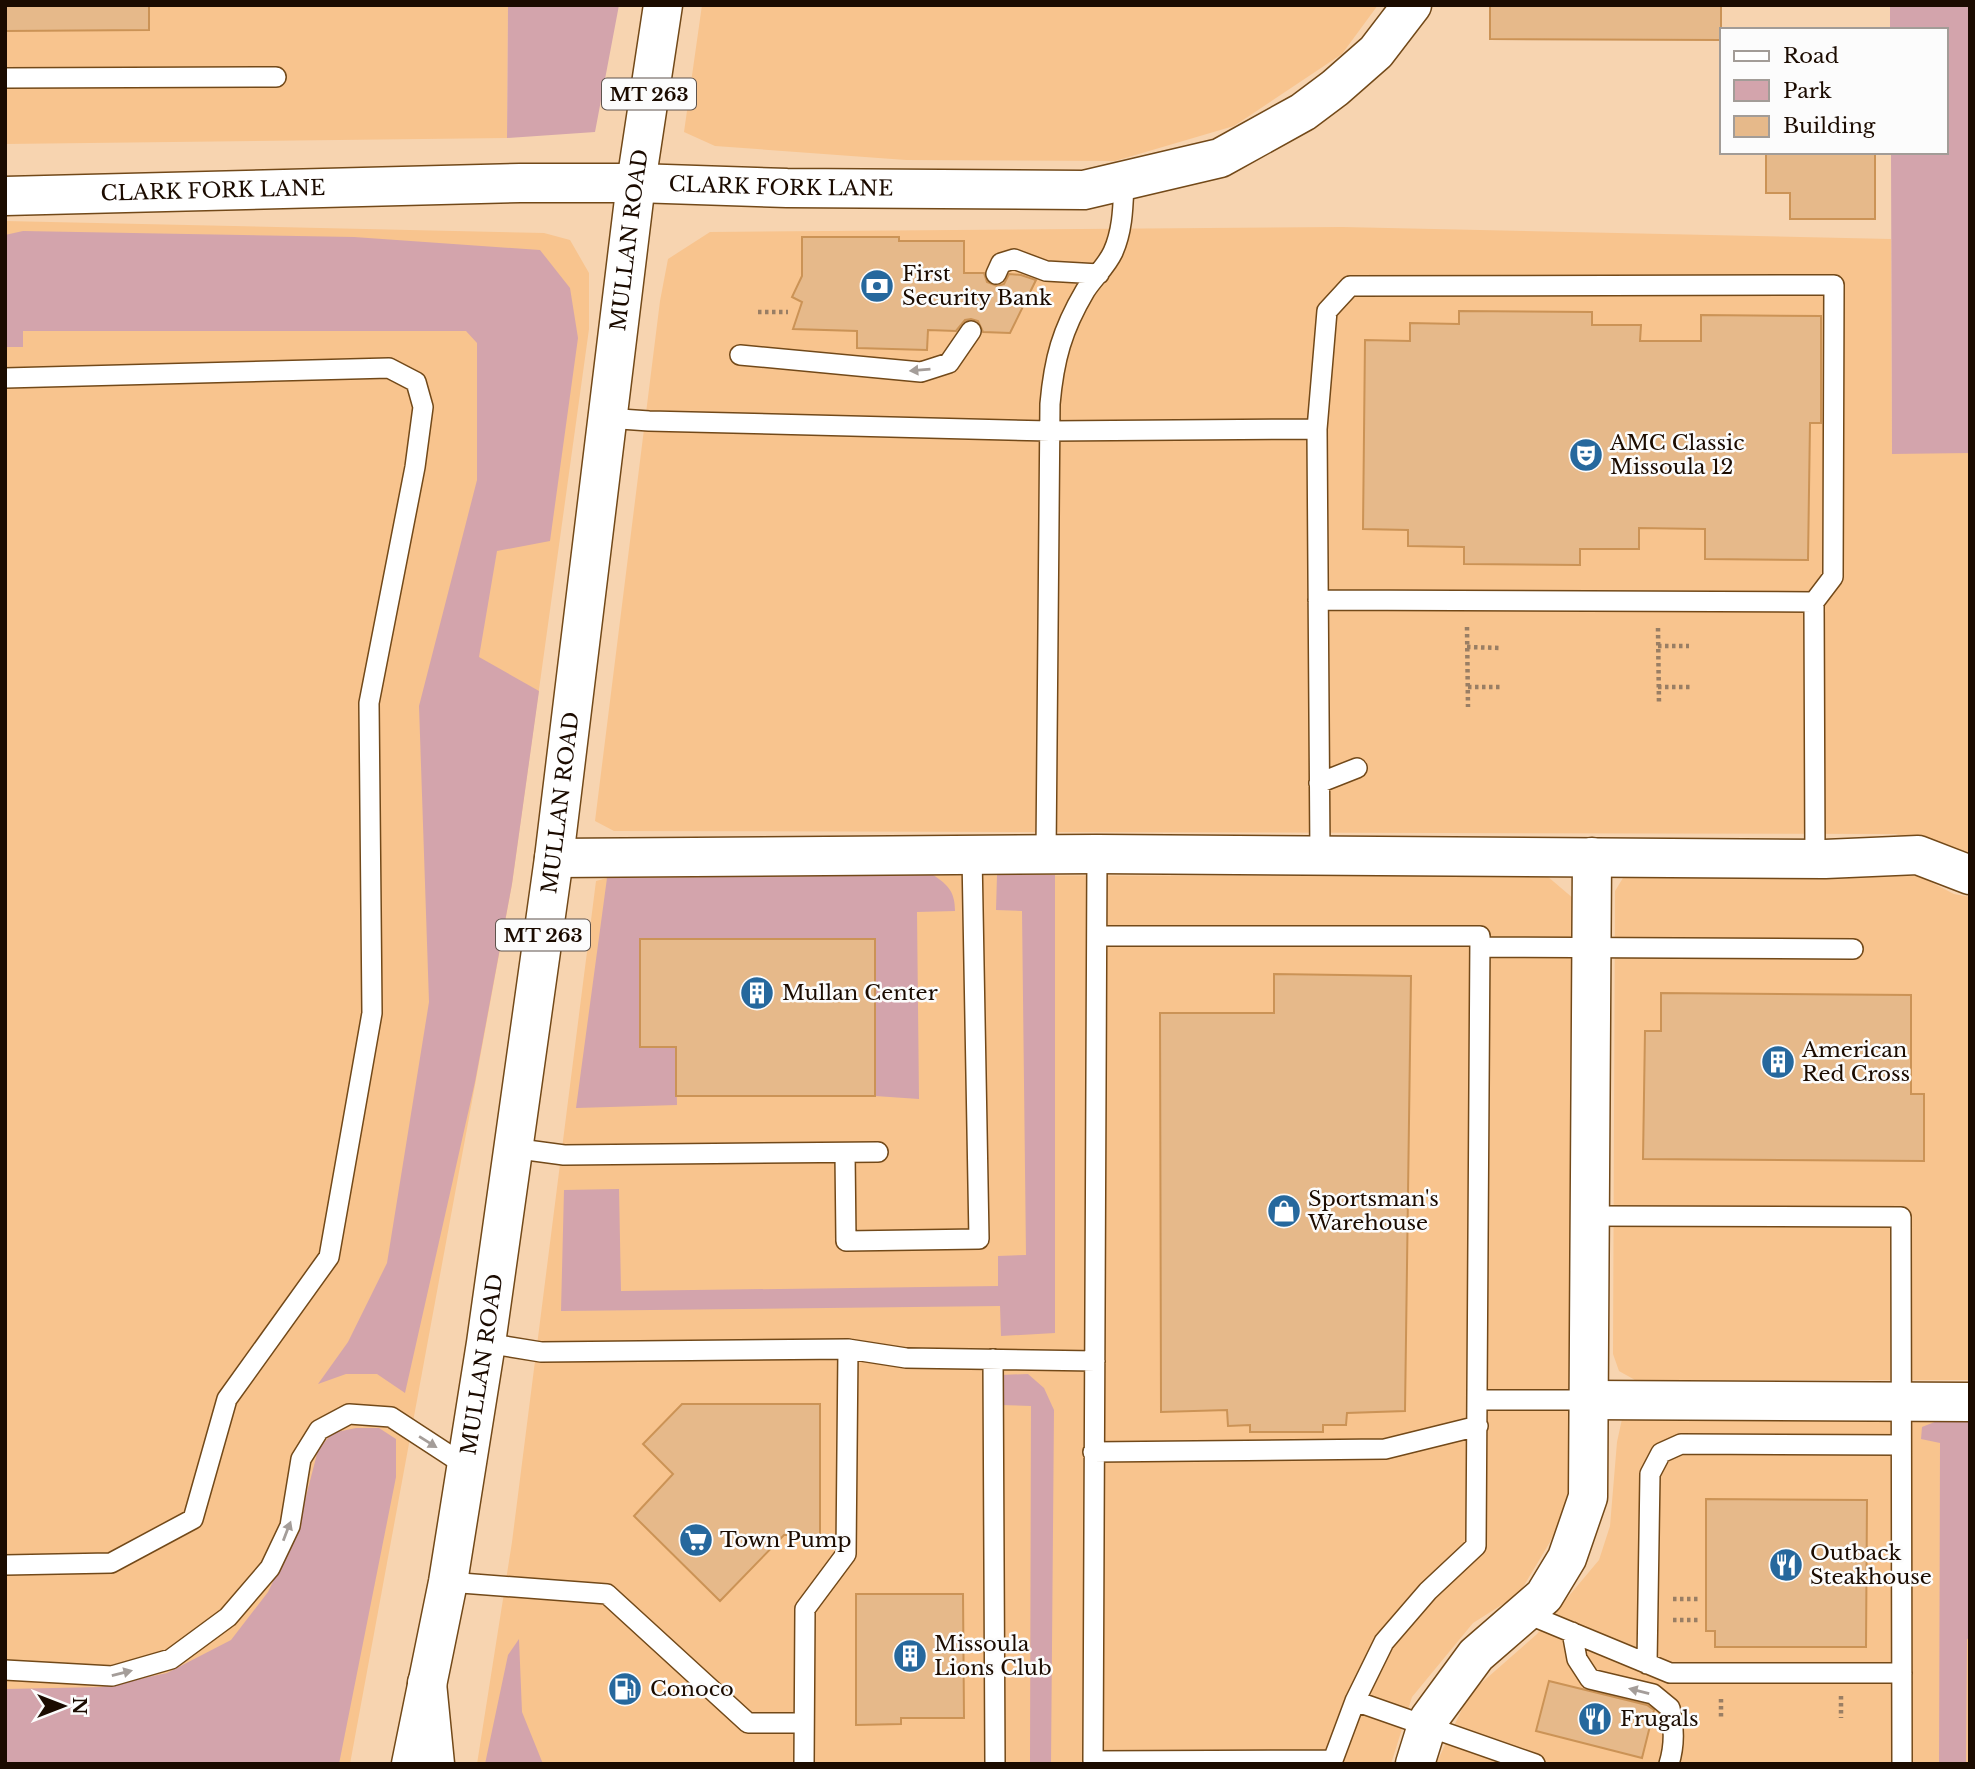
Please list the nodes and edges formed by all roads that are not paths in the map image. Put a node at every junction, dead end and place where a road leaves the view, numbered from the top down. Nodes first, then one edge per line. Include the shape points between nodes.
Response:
1 (663, 5) edge
2 (1412, 5) edge
3 (276, 77) dead end
4 (5, 78) edge
5 (636, 183) junction
6 (1124, 183) junction
7 (5, 196) edge
8 (996, 274) dead end
9 (1099, 274) junction
10 (971, 331) dead end
11 (740, 355) dead end
12 (5, 379) edge
13 (606, 418) junction
14 (1317, 429) junction
15 (1050, 431) junction
16 (1318, 600) junction
17 (1814, 602) junction
18 (1357, 768) dead end
19 (1319, 783) junction
20 (1046, 854) junction
21 (1097, 854) junction
22 (972, 855) junction
23 (1320, 856) junction
24 (1592, 857) junction
25 (554, 858) junction
26 (1815, 859) junction
27 (1970, 875) edge
28 (1097, 936) junction
29 (1480, 947) junction
30 (1592, 948) junction
31 (1853, 949) dead end
32 (512, 1147) junction
33 (878, 1152) dead end
34 (845, 1153) junction
35 (1590, 1216) junction
36 (486, 1343) junction
37 (848, 1349) junction
38 (993, 1360) junction
39 (1095, 1361) junction
40 (1477, 1400) junction
41 (1589, 1400) junction
42 (1901, 1401) junction
43 (1970, 1402) edge
44 (1478, 1426) junction
45 (1901, 1446) junction
46 (1093, 1452) junction
47 (466, 1466) junction
48 (5, 1565) edge
49 (448, 1582) junction
50 (1525, 1613) junction
51 (1572, 1632) junction
52 (1647, 1664) junction
53 (5, 1670) edge
54 (1902, 1673) junction
55 (427, 1683) junction
56 (1355, 1701) junction
57 (804, 1723) junction
58 (1426, 1727) junction
59 (411, 1764) edge
60 (435, 1764) edge
61 (804, 1764) edge
62 (995, 1764) edge
63 (1415, 1764) edge
64 (1535, 1764) edge
65 (1669, 1764) edge
66 (1902, 1764) edge

1 - 5 main road, MULLAN ROAD / MT 263
2 - 6 main road, CLARK FORK LANE via 1376,52 1303,111 1220,158
3 - 4 lane
5 - 6 main road, CLARK FORK LANE via 1084,190
5 - 7 main road, CLARK FORK LANE
5 - 13 main road, MULLAN ROAD / MT 263
6 - 9 lane via 1114,251
8 - 9 lane via 1001,263 1014,259 1046,271
9 - 15 lane via 1086,289 1060,341 1052,374
10 -> 11 lane via 949,363 922,372
12 - 48 lane via 389,368 416,382 422,407 415,467 369,703 372,1013 329,1257 227,1399 193,1519 111,1563
13 - 15 lane
13 - 25 main road, MULLAN ROAD / MT 263
14 - 15 lane
14 - 16 lane
14 - 17 lane via 1327,311 1350,286 1834,285 1833,577
15 - 20 lane
16 - 17 lane
16 - 19 lane
17 - 26 lane
18 - 19 lane
19 - 23 lane
20 - 21 main road
20 - 22 main road
21 - 23 main road
21 - 28 lane
22 - 25 main road
22 - 34 lane via 979,1239 846,1241
23 - 24 main road
24 - 26 main road
24 - 30 main road
25 - 32 main road, MULLAN ROAD / MT 263
26 - 27 main road via 1918,855
28 - 29 lane via 1480,936
28 - 39 lane
29 - 30 lane
29 - 40 lane
30 - 31 lane
30 - 35 main road
32 - 34 lane via 564,1155
32 - 36 main road, MULLAN ROAD / MT 263
33 - 34 lane
35 - 41 main road
35 - 42 lane via 1901,1217
36 - 37 lane via 541,1352
36 - 47 main road, MULLAN ROAD / MT 263
37 - 38 lane via 906,1358
37 - 57 lane via 846,1553 805,1609
38 - 39 lane
38 - 62 lane
39 - 46 lane
40 - 41 lane
40 - 44 lane
41 - 42 main road
41 - 50 main road via 1588,1497 1567,1558 1544,1596
42 - 43 main road
42 - 45 lane
44 - 46 lane via 1385,1449
44 - 56 lane via 1476,1546 1427,1591 1384,1642
45 - 52 lane via 1681,1444 1661,1453 1650,1474
45 - 54 lane
46 - 56 lane via 1093,1761 1333,1760
47 - 49 main road, MULLAN ROAD / MT 263
53 -> 47 lane via 112,1676 171,1659 219,1624 270,1568 290,1526 301,1459 319,1430 349,1414 391,1418
49 - 55 main road, MULLAN ROAD / MT 263
49 - 57 lane via 607,1594 748,1723
50 - 51 lane
50 - 58 main road via 1476,1655
51 - 52 lane
65 -> 51 lane via 1674,1730 1670,1707 1653,1695 1590,1679 1577,1659
52 - 54 lane via 1670,1673
54 - 66 lane
55 - 59 main road, MULLAN ROAD / MT 263
55 - 60 main road
56 - 58 lane
57 - 61 lane
58 - 63 main road
58 - 64 lane

